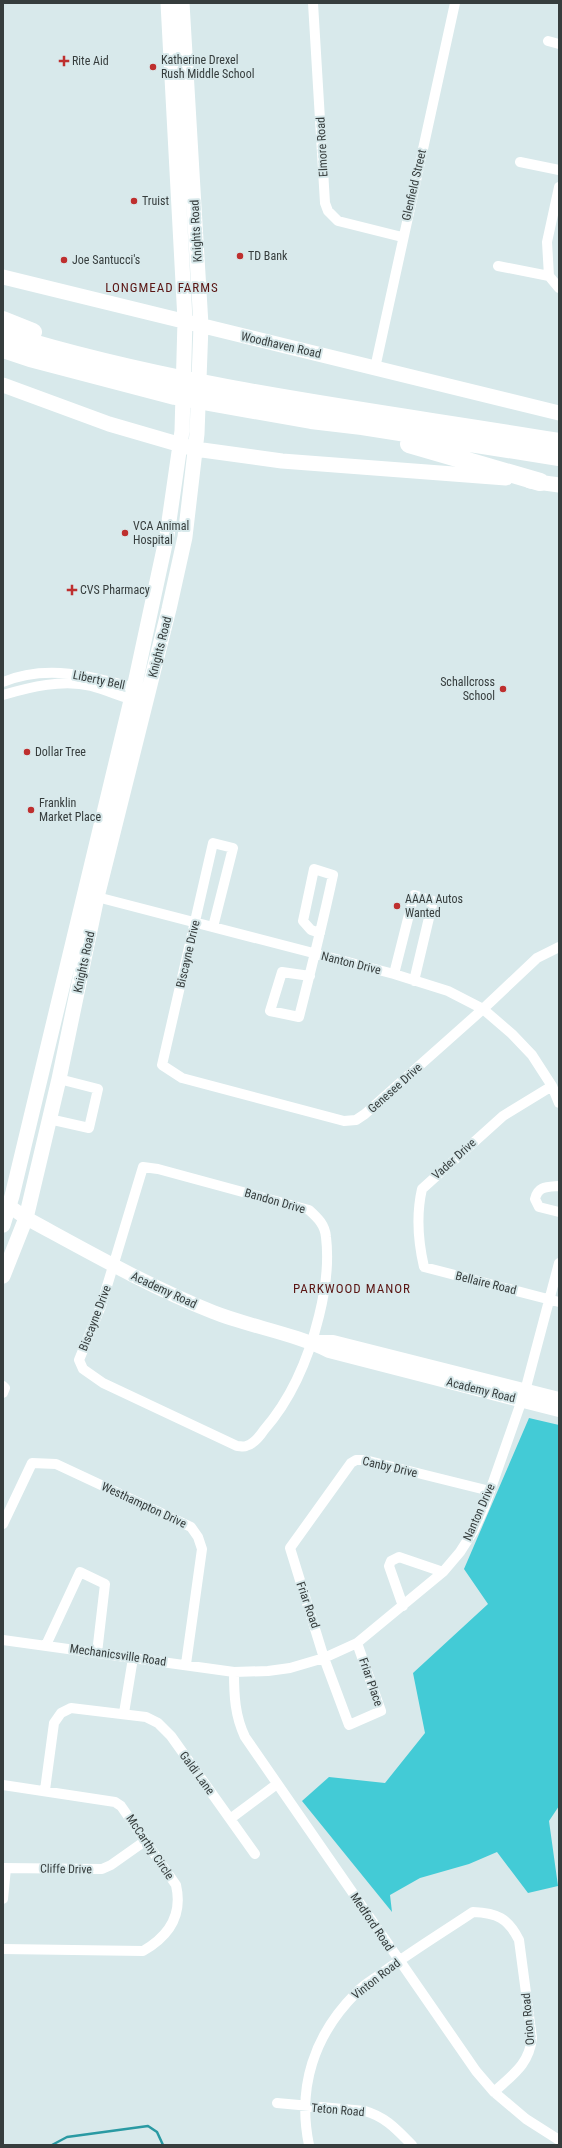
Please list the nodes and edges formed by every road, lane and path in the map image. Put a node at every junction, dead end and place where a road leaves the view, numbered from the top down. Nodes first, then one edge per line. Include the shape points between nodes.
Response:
1 (168, 3) edge
2 (182, 3) edge
3 (314, 3) edge
4 (455, 3) edge
5 (548, 41) dead end
6 (559, 44) edge
7 (180, 88) junction
8 (520, 162) dead end
9 (559, 170) edge
10 (559, 187) edge
11 (402, 237) junction
12 (196, 243) junction
13 (181, 244) junction
14 (498, 266) dead end
15 (549, 276) junction
16 (3, 277) edge
17 (559, 288) edge
18 (3, 320) edge
19 (185, 320) junction
20 (201, 325) junction
21 (3, 334) edge
22 (3, 349) edge
23 (375, 368) junction
24 (192, 369) junction
25 (165, 375) junction
26 (3, 385) edge
27 (559, 413) edge
28 (311, 420) junction
29 (181, 438) junction
30 (196, 442) junction
31 (559, 442) edge
32 (559, 457) edge
33 (540, 482) junction
34 (559, 485) edge
35 (3, 682) edge
36 (133, 694) junction
37 (3, 695) edge
38 (147, 698) junction
39 (97, 897) junction
40 (195, 923) junction
41 (213, 927) junction
42 (320, 933) junction
43 (555, 948) edge
44 (315, 954) junction
45 (394, 974) junction
46 (310, 976) junction
47 (414, 981) junction
48 (483, 1009) junction
49 (163, 1061) joint
50 (59, 1079) junction
51 (552, 1086) junction
52 (559, 1103) edge
53 (49, 1119) junction
54 (144, 1167) joint
55 (559, 1186) edge
56 (559, 1212) edge
57 (6, 1217) edge
58 (26, 1218) junction
59 (559, 1263) edge
60 (114, 1264) junction
61 (424, 1267) joint
62 (3, 1276) edge
63 (549, 1299) junction
64 (559, 1302) edge
65 (311, 1342) junction
66 (3, 1386) edge
67 (3, 1393) edge
68 (523, 1395) junction
69 (559, 1399) edge
70 (559, 1410) edge
71 (242, 1446) joint
72 (490, 1491) junction
73 (3, 1524) edge
74 (291, 1553) joint
75 (443, 1572) junction
76 (403, 1606) junction
77 (3, 1640) edge
78 (357, 1643) junction
79 (46, 1646) junction
80 (97, 1653) junction
81 (133, 1658) junction
82 (324, 1658) junction
83 (186, 1664) junction
84 (234, 1672) junction
85 (124, 1713) junction
86 (277, 1784) junction
87 (3, 1785) edge
88 (45, 1790) junction
89 (230, 1819) junction
90 (145, 1841) junction
91 (255, 1854) dead end
92 (4, 1868) edge
93 (3, 1899) edge
94 (515, 1932) joint
95 (3, 1949) edge
96 (399, 1961) junction
97 (494, 2092) junction
98 (277, 2103) dead end
99 (304, 2106) junction
100 (559, 2140) edge
101 (309, 2145) edge
102 (412, 2145) edge

1 - 7 main road, Knights Road
2 - 7 main road, Knights Road
3 - 11 street, Elmore Road via 326,203 333,216 342,222
4 - 11 street, Glenfield Street
5 - 6 street
7 - 12 main road, Knights Road
7 - 13 main road, Knights Road
8 - 9 street
10 - 15 street via 547,242
11 - 23 street, Glenfield Street
12 - 13 main road
12 - 20 main road, Knights Road
13 - 19 main road, Knights Road
14 - 15 street
15 - 17 street
16 - 19 main road, Woodhaven Road
18 - 25 highway
19 - 20 main road, Woodhaven Road
19 - 24 main road, Knights Road
20 - 23 main road, Woodhaven Road
20 - 24 main road, Knights Road
21 - 25 highway via 136,371
22 - 28 highway via 175,396
23 - 27 main road, Woodhaven Road
24 - 29 main road, Knights Road
24 - 30 main road, Knights Road
25 - 31 highway
26 - 29 main road via 109,424
28 - 32 highway
28 - 33 highway via 440,452
29 - 30 main road
29 - 36 main road, Knights Road via 167,535
30 - 33 main road via 282,461
30 - 38 main road, Knights Road via 185,537
33 - 34 main road
35 - 36 street, Liberty Bell via 44,672 84,674
36 - 37 street, Liberty Bell via 60,684
36 - 38 street, Liberty Bell
36 - 57 main road, Knights Road
38 - 39 main road, Knights Road
39 - 40 street, Nanton Drive
39 - 50 main road, Knights Road
40 - 41 street, Nanton Drive
40 - 41 street, Biscayne Drive via 213,843 233,848
40 - 49 street, Biscayne Drive
41 - 44 street, Nanton Drive
42 - 42 street via 311,930 303,920 314,869 333,875
42 - 44 street
43 - 48 street, Genesee Drive via 537,958
44 - 45 street, Nanton Drive
44 - 46 street
45 - 47 street, Nanton Drive
45 - 47 street via 414,895 433,901
46 - 46 street via 299,1017 270,1011 282,972
47 - 48 street, Nanton Drive via 443,989
48 - 49 street, Genesee Drive via 356,1120 344,1121 182,1078 162,1065
48 - 51 street, Nanton Drive via 532,1055
50 - 53 main road, Knights Road
50 - 53 street via 98,1089 89,1128
51 - 52 street, Nanton Drive
51 - 61 street, Vader Drive via 503,1116 422,1189 418,1234
53 - 58 main road, Knights Road
54 - 60 street, Biscayne Drive
54 - 65 street, Bandon Drive via 309,1210 321,1220 326,1236 326,1276 320,1316
55 - 56 street via 542,1188 535,1200 539,1207
57 - 58 main road, Academy Road
58 - 60 main road, Academy Road
58 - 62 main road, Knights Road
59 - 63 street, Nanton Drive
60 - 65 main road, Academy Road via 214,1312 256,1328
60 - 71 street, Biscayne Drive via 101,1306 80,1356 83,1369 104,1383 237,1446
61 - 63 street, Bellaire Road
63 - 64 street, Bellaire Road
63 - 68 street, Nanton Drive
65 - 68 main road, Academy Road via 328,1351
65 - 71 street, Bandon Drive via 292,1389 272,1421 256,1440
66 - 67 street
68 - 69 main road, Academy Road
68 - 70 main road, Academy Road
68 - 72 street, Nanton Drive
72 - 74 street, Canby Drive via 356,1460 351,1463 290,1548
72 - 75 street, Nanton Drive via 474,1530
73 - 83 street, Westhampton Drive via 32,1463 56,1464 191,1527 202,1548
74 - 82 street, Friar Road
75 - 76 street, Nanton Drive
75 - 76 street via 399,1558 391,1561 389,1566
76 - 78 street, Nanton Drive
77 - 79 street, Mechanicsville Road
78 - 82 street, Nanton Drive
78 - 82 street, Friar Place via 381,1711 349,1725
79 - 80 street, Mechanicsville Road
79 - 80 street via 80,1572 105,1584
80 - 81 street, Mechanicsville Road
81 - 83 street, Mechanicsville Road
81 - 85 street
82 - 84 street, Nanton Drive via 283,1669
83 - 84 street, Mechanicsville Road
84 - 86 street, Medford Road via 234,1704 238,1723
85 - 88 street, Galdi Lane via 71,1708 62,1713 54,1723
85 - 89 street, Galdi Lane via 146,1717 158,1723 171,1736
86 - 89 street
86 - 96 street, Medford Road
87 - 88 street, McCarthy Circle
88 - 90 street, McCarthy Circle via 115,1802 122,1806
89 - 91 street, Galdi Lane
90 - 92 street, Cliffe Drive via 102,1869
90 - 95 street, McCarthy Circle via 176,1885 179,1898 178,1912 168,1930 154,1945 143,1951
92 - 93 street
94 - 96 street, Vinton Road via 500,1917 487,1912 473,1912
94 - 97 street, Orion Road via 519,1940 532,2038 531,2052 525,2062
96 - 97 street, Medford Road via 476,2071
96 - 99 street, Vinton Road via 357,1992 328,2028 310,2069
97 - 100 street, Medford Road via 526,2119
98 - 99 street, Teton Road
99 - 101 street, Vinton Road
99 - 102 street, Teton Road via 377,2114 385,2118

